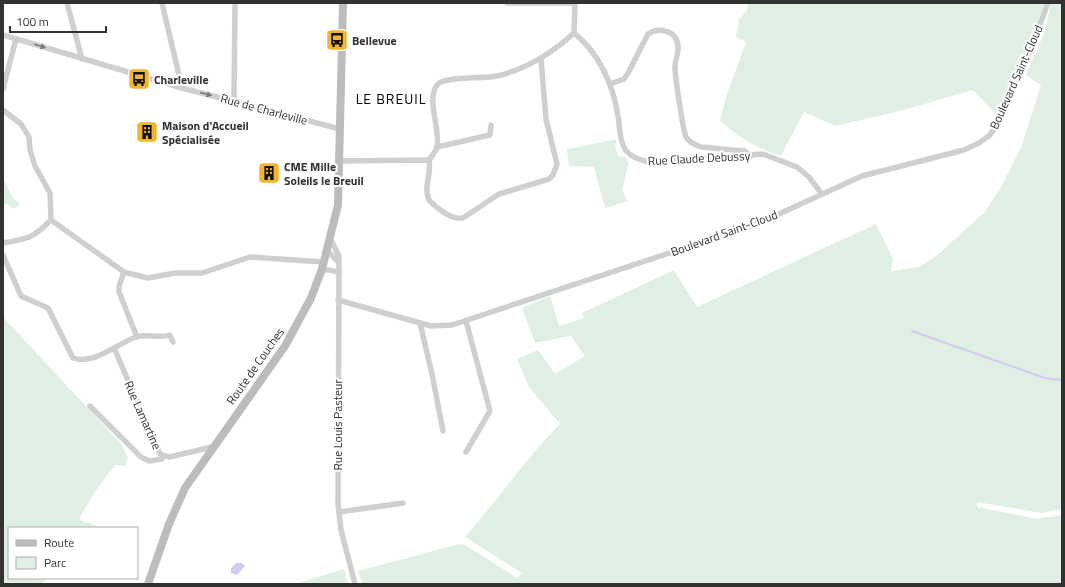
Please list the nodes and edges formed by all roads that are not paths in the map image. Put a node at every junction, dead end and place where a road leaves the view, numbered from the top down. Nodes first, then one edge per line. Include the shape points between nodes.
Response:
1 (67, 3) edge
2 (162, 3) edge
3 (235, 3) edge
4 (343, 3) edge
5 (507, 3) edge
6 (575, 3) edge
7 (1048, 3) edge
8 (574, 33) junction
9 (3, 35) edge
10 (16, 38) junction
11 (82, 59) junction
12 (541, 59) junction
13 (610, 84) junction
14 (182, 88) junction
15 (3, 89) edge
16 (234, 101) junction
17 (3, 110) edge
18 (490, 125) dead end
19 (340, 129) junction
20 (437, 147) junction
21 (752, 156) junction
22 (340, 160) junction
23 (430, 160) junction
24 (821, 193) junction
25 (51, 220) junction
26 (331, 240) junction
27 (3, 243) edge
28 (328, 251) junction
29 (3, 255) edge
30 (339, 263) junction
31 (323, 265) junction
32 (124, 272) junction
33 (340, 272) junction
34 (338, 300) junction
35 (466, 321) junction
36 (420, 323) junction
37 (137, 337) junction
38 (173, 342) dead end
39 (114, 348) junction
40 (90, 406) dead end
41 (443, 431) dead end
42 (212, 447) junction
43 (466, 452) dead end
44 (164, 456) junction
45 (403, 503) dead end
46 (339, 512) junction
47 (148, 584) edge
48 (355, 584) edge

1 - 11 street
2 - 14 street
3 - 16 street
4 - 19 main road, Route de Couches
5 - 6 street
6 - 8 street
7 - 24 street, Boulevard Saint-Cloud via 1017,82 990,135 964,150 862,176
8 - 12 street
8 - 13 street, Rue Claude Debussy via 593,52
9 - 10 street, Rue de Charleville
10 -> 11 street, Rue de Charleville
10 - 15 street
11 - 14 street, Rue de Charleville
12 - 20 street via 498,76 448,79 438,84 434,89 433,100
12 - 23 street via 546,119 557,164 549,179 499,194 458,219 429,200 426,188 430,175
13 - 21 street, Rue Claude Debussy via 622,141 630,155 638,160 652,162
13 - 21 street via 624,79 628,74 648,34 660,30 672,34 678,46 675,68 686,136 701,147 745,151
14 -> 16 street, Rue de Charleville
16 - 19 street, Rue de Charleville
17 - 25 street via 21,124 29,137 35,166 50,193
18 - 20 street via 490,135
19 - 22 main road, Route de Couches
20 - 23 street
21 - 24 street, Rue Claude Debussy via 763,154 796,167 809,177
22 - 23 street
22 - 26 main road, Route de Couches via 338,205
24 - 35 street, Boulevard Saint-Cloud via 756,224
25 - 27 street via 37,234
25 - 32 street
26 - 28 main road, Route de Couches
26 - 30 street, Rue Louis Pasteur via 336,248
28 - 30 street
28 - 31 main road, Route de Couches
29 - 39 street via 21,296 48,308 73,358 84,361
30 - 33 street, Rue Louis Pasteur
31 - 32 street via 257,257 241,259 194,274 174,273 148,278
31 - 33 street
31 - 42 main road, Route de Couches via 311,298 286,346
32 - 37 street via 119,286 120,292
33 - 34 street, Rue Louis Pasteur
34 - 36 street, Boulevard Saint-Cloud
34 - 46 street, Rue Louis Pasteur
35 - 36 street, Boulevard Saint-Cloud via 443,327
35 - 43 street via 490,411
36 - 41 street
37 - 38 street via 162,338 170,335
37 - 39 street
39 - 44 street, Rue Lamartine via 158,450
40 - 44 street via 141,457 149,461 162,459
42 - 44 street, Rue Lamartine via 175,456
42 - 47 main road, Route de Couches via 179,498
45 - 46 street
46 - 48 street, Rue Louis Pasteur

